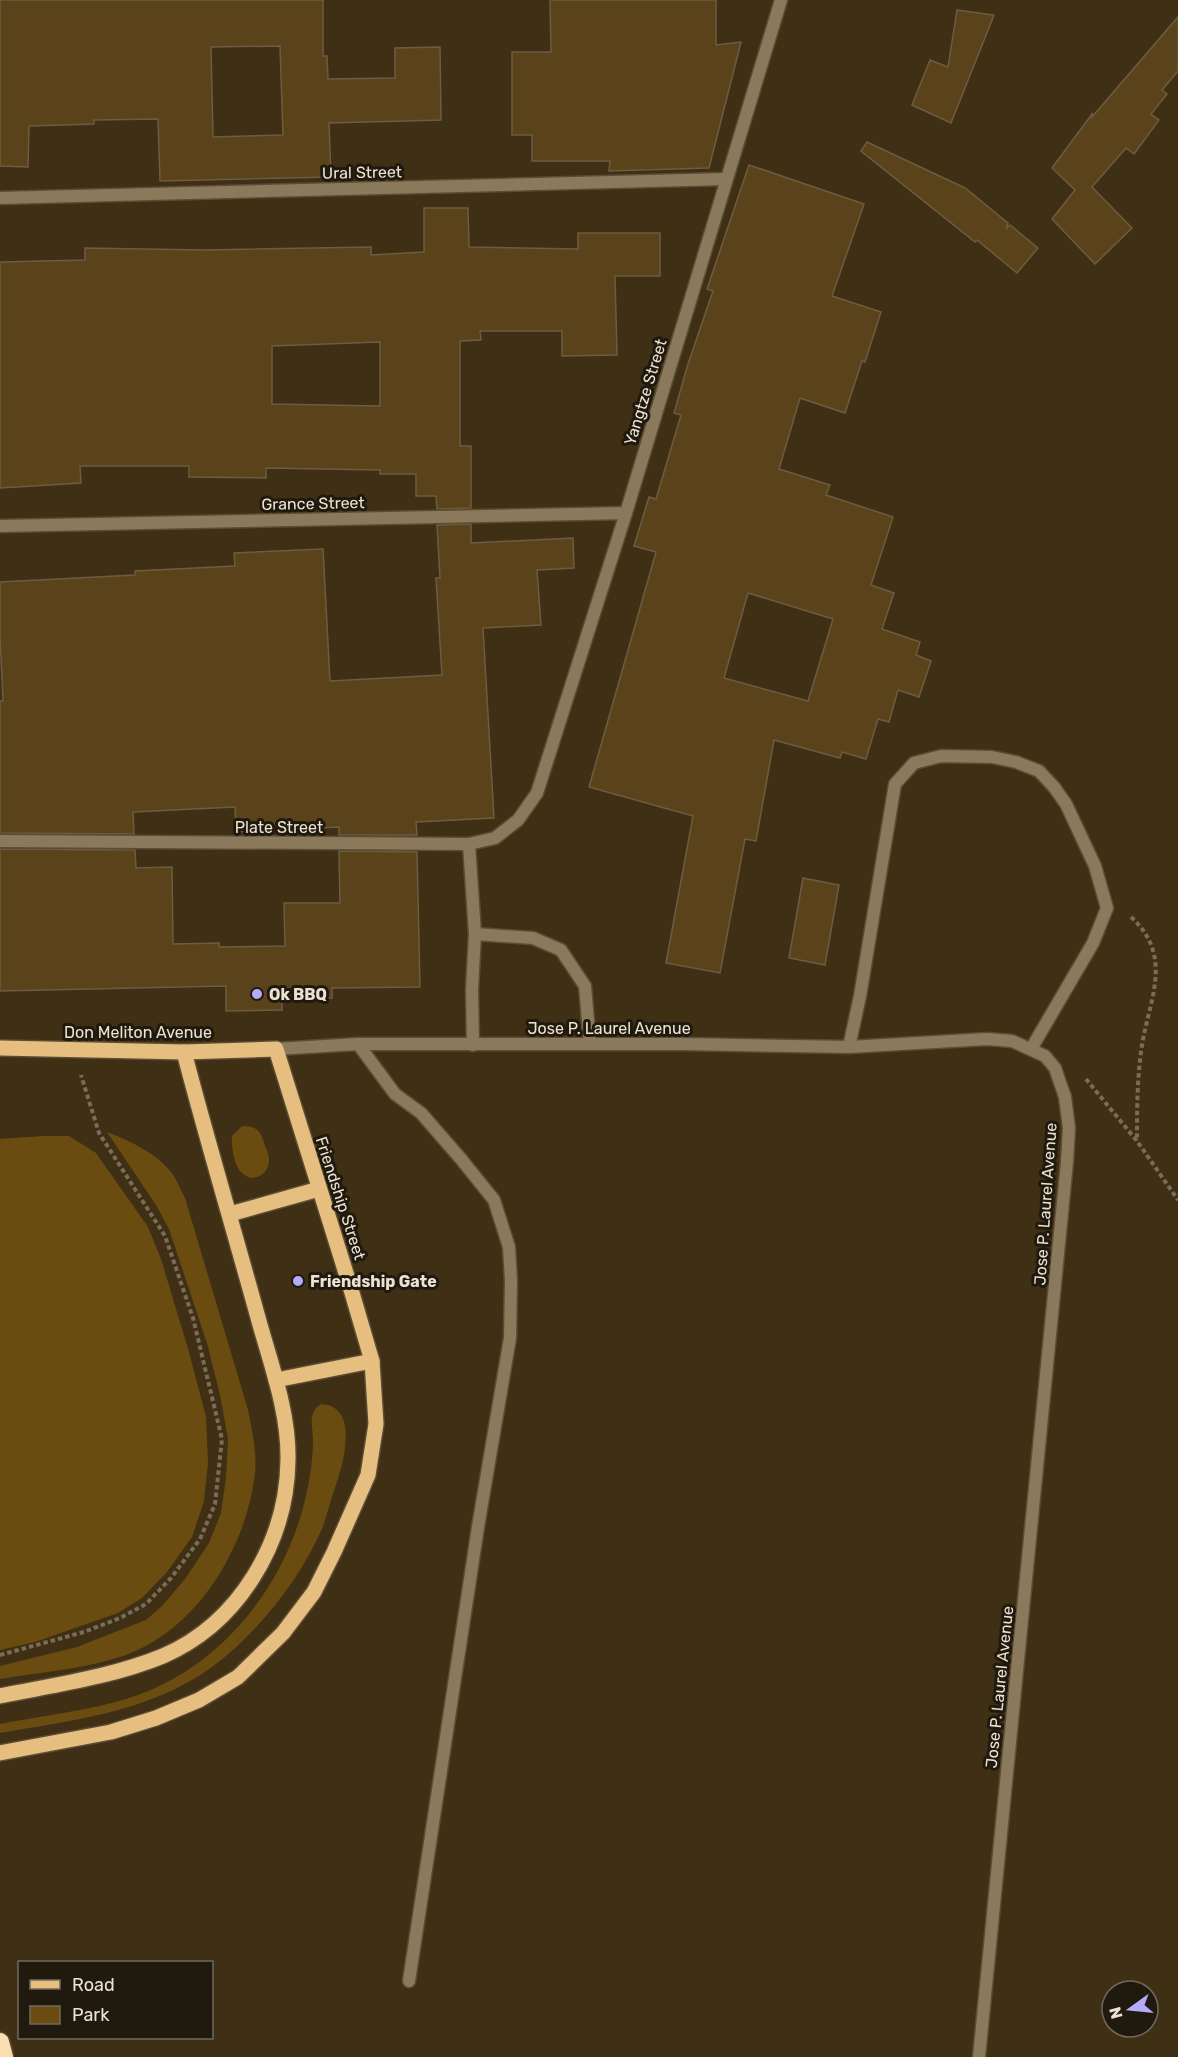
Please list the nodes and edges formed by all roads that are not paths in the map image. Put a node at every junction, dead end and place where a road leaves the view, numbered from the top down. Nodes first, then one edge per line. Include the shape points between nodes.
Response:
1 (781, 0) edge
2 (725, 179) junction
3 (0, 198) edge
4 (626, 513) junction
5 (0, 526) edge
6 (537, 793) joint
7 (0, 841) edge
8 (469, 844) junction
9 (475, 934) junction
10 (358, 1044) junction
11 (590, 1044) junction
12 (473, 1045) junction
13 (849, 1047) junction
14 (0, 1048) edge
15 (276, 1049) junction
16 (1031, 1049) junction
17 (184, 1052) junction
18 (319, 1190) junction
19 (230, 1215) junction
20 (372, 1361) junction
21 (276, 1380) junction
22 (0, 1696) edge
23 (0, 1753) edge
24 (409, 1981) dead end
25 (0, 2042) edge
26 (4, 2057) edge
27 (979, 2057) edge

1 - 2 street, Yangtze Street
2 - 3 street, Ural Street
2 - 4 street, Yangtze Street
4 - 5 street, Grance Street
4 - 6 street, Yangtze Street
6 - 8 street, Plate Street via 519,820 495,838
7 - 8 street, Plate Street
8 - 9 street
9 - 11 street via 532,938 561,950 585,986
9 - 12 street
10 - 12 street, Jose P. Laurel Avenue
10 - 15 street, Jose P. Laurel Avenue
10 - 24 street via 395,1094 421,1113 494,1200 509,1247 511,1281 510,1338
11 - 12 street, Jose P. Laurel Avenue
11 - 13 street, Jose P. Laurel Avenue
13 - 16 street, Jose P. Laurel Avenue via 987,1039 1012,1041
13 - 16 street via 895,784 914,763 941,756 993,757 1039,771 1071,814 1095,866 1107,908 1093,943
14 - 17 main road, Don Meliton Avenue
15 - 17 main road, Don Meliton Avenue
15 - 18 main road, Friendship Street
16 - 27 street, Jose P. Laurel Avenue via 1045,1056 1055,1068 1065,1097 1069,1128
17 - 19 main road
18 - 19 main road
18 - 20 main road, Friendship Street
19 - 21 main road
20 - 21 main road
20 - 23 main road, Friendship Street via 376,1424 368,1475 314,1592 282,1633 238,1677 200,1700 111,1732
21 - 22 main road via 288,1459 286,1494 256,1574 232,1608 200,1635 163,1656 111,1672
25 - 26 highway

